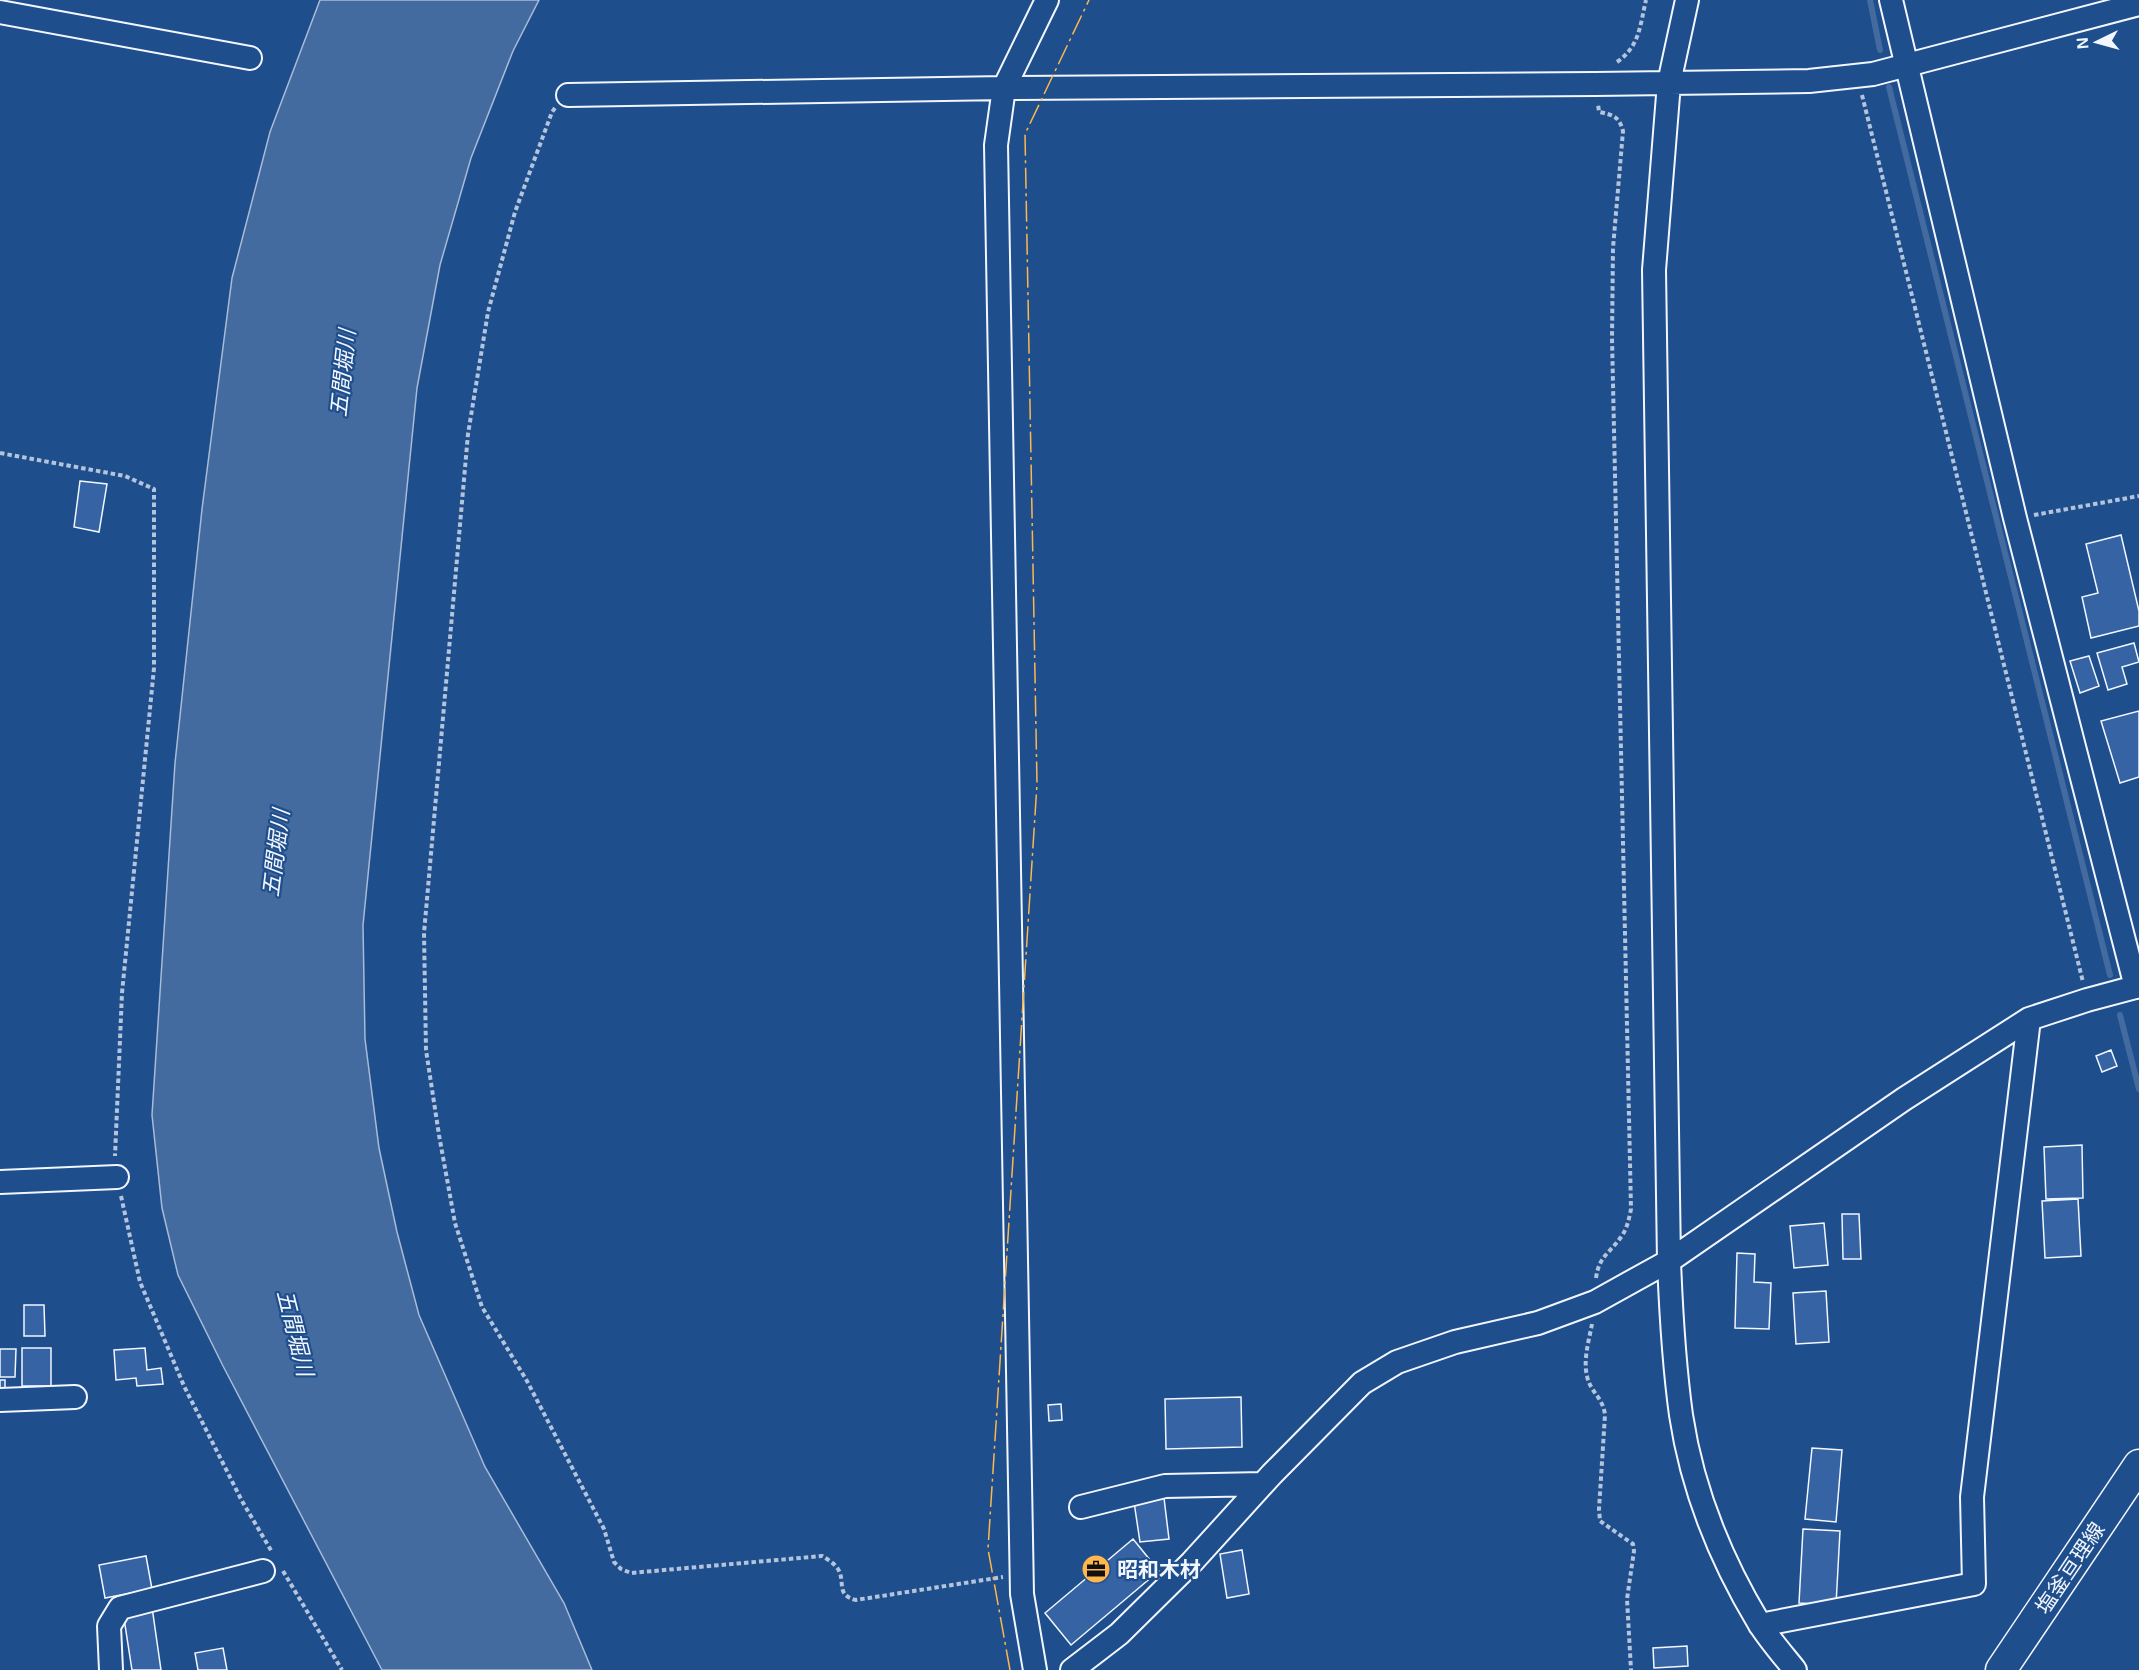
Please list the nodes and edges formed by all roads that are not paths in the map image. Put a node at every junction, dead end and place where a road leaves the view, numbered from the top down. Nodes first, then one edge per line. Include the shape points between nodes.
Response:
1 (1047, 0) edge
2 (1687, 0) edge
3 (1891, 0) edge
4 (2139, 4) edge
5 (0, 12) edge
6 (250, 58) dead end
7 (1905, 64) junction
8 (1669, 83) junction
9 (1004, 88) junction
10 (568, 95) road end
11 (2138, 986) edge
12 (2029, 1019) junction
13 (117, 1177) road end
14 (0, 1182) edge
15 (1669, 1261) junction
16 (75, 1397) dead end
17 (0, 1400) edge
18 (2139, 1466) edge
19 (1263, 1484) junction
20 (1081, 1507) dead end
21 (272, 1563) road end
22 (1760, 1625) junction
23 (111, 1670) edge
24 (1035, 1670) edge
25 (1072, 1670) edge
26 (1795, 1670) edge
27 (2001, 1670) edge

1 - 9 street
2 - 8 street
3 - 7 street
4 - 7 street
5 - 6 street
7 - 8 street via 1873,74 1809,81
7 - 11 street via 2015,518
8 - 9 street
8 - 15 street via 1654,270
9 - 10 street
9 - 24 street via 996,145 1021,1575
11 - 12 street
12 - 15 street via 1904,1099
12 - 22 street via 1972,1497 1974,1584
13 - 14 street
15 - 19 street via 1595,1302 1538,1323 1455,1342 1397,1362 1362,1383
15 - 22 street via 1672,1336 1694,1475 1733,1576
16 - 17 street
18 - 27 main road, 塩釜亘理線
19 - 20 street via 1165,1486
19 - 25 street via 1119,1634
21 - 23 street via 120,1608 109,1626
22 - 26 street

